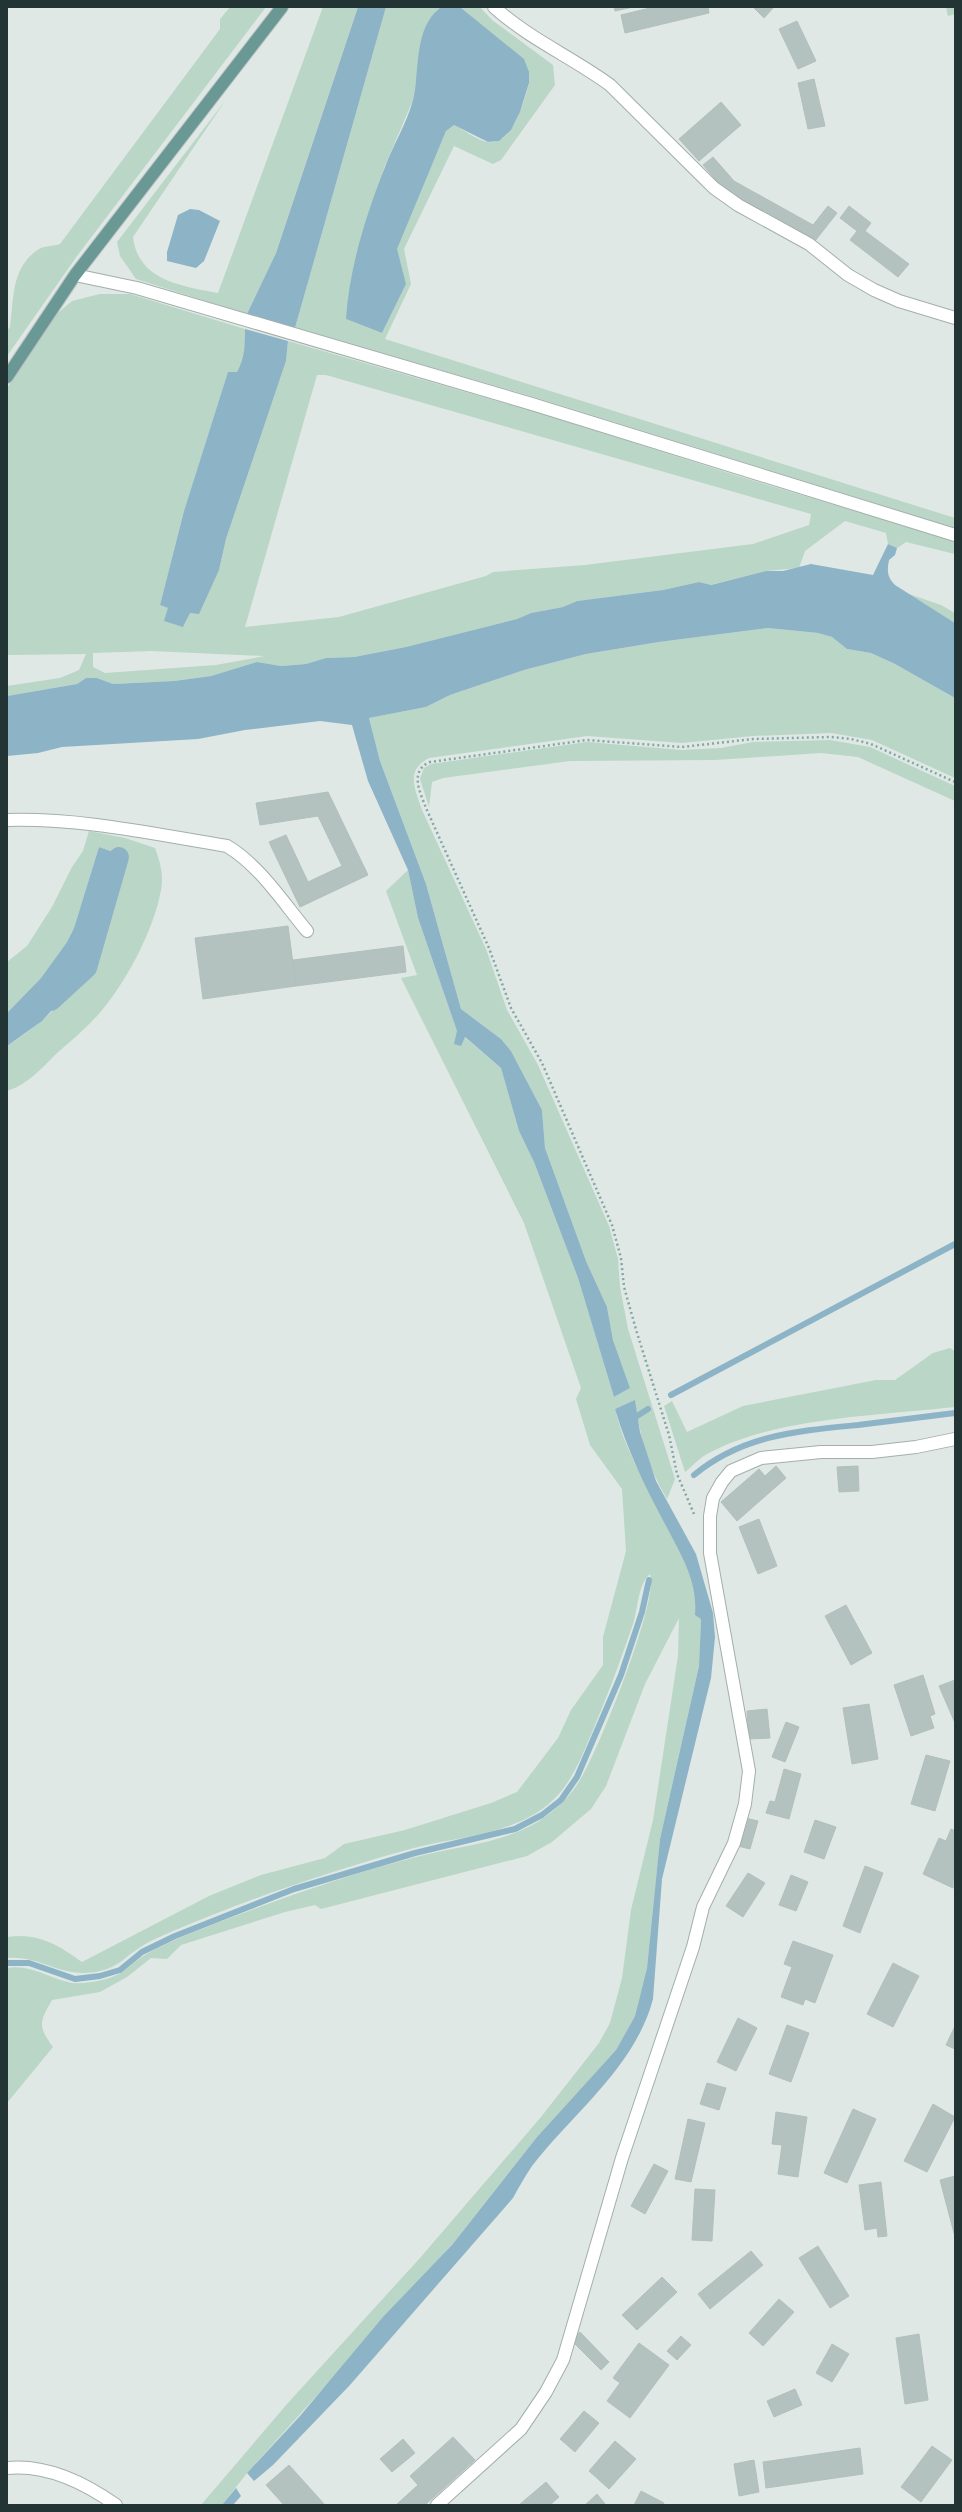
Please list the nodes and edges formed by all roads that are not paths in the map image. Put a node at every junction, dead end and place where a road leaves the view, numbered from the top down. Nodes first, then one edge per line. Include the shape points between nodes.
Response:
1 (282, 7) edge
2 (494, 7) edge
3 (76, 275) junction
4 (955, 318) edge
5 (7, 377) edge
6 (955, 534) edge
7 (7, 820) edge
8 (307, 931) dead end
9 (955, 1439) edge
10 (7, 2468) edge
11 (116, 2505) edge
12 (437, 2505) edge

1 - 3 main road
2 - 4 street via 532,38 591,71 610,85 714,188 738,205 809,244 848,275 874,290
3 - 5 main road
3 - 6 street via 137,288 532,404
7 - 8 street via 86,822 227,846 254,866
9 - 12 street via 872,1452 821,1452 761,1458 731,1471 713,1498 710,1516 710,1553 749,1771 745,1804 734,1844 703,1907 693,1947 622,2158 563,2360 546,2392 521,2428
10 - 11 street via 22,2467 53,2472 77,2482

